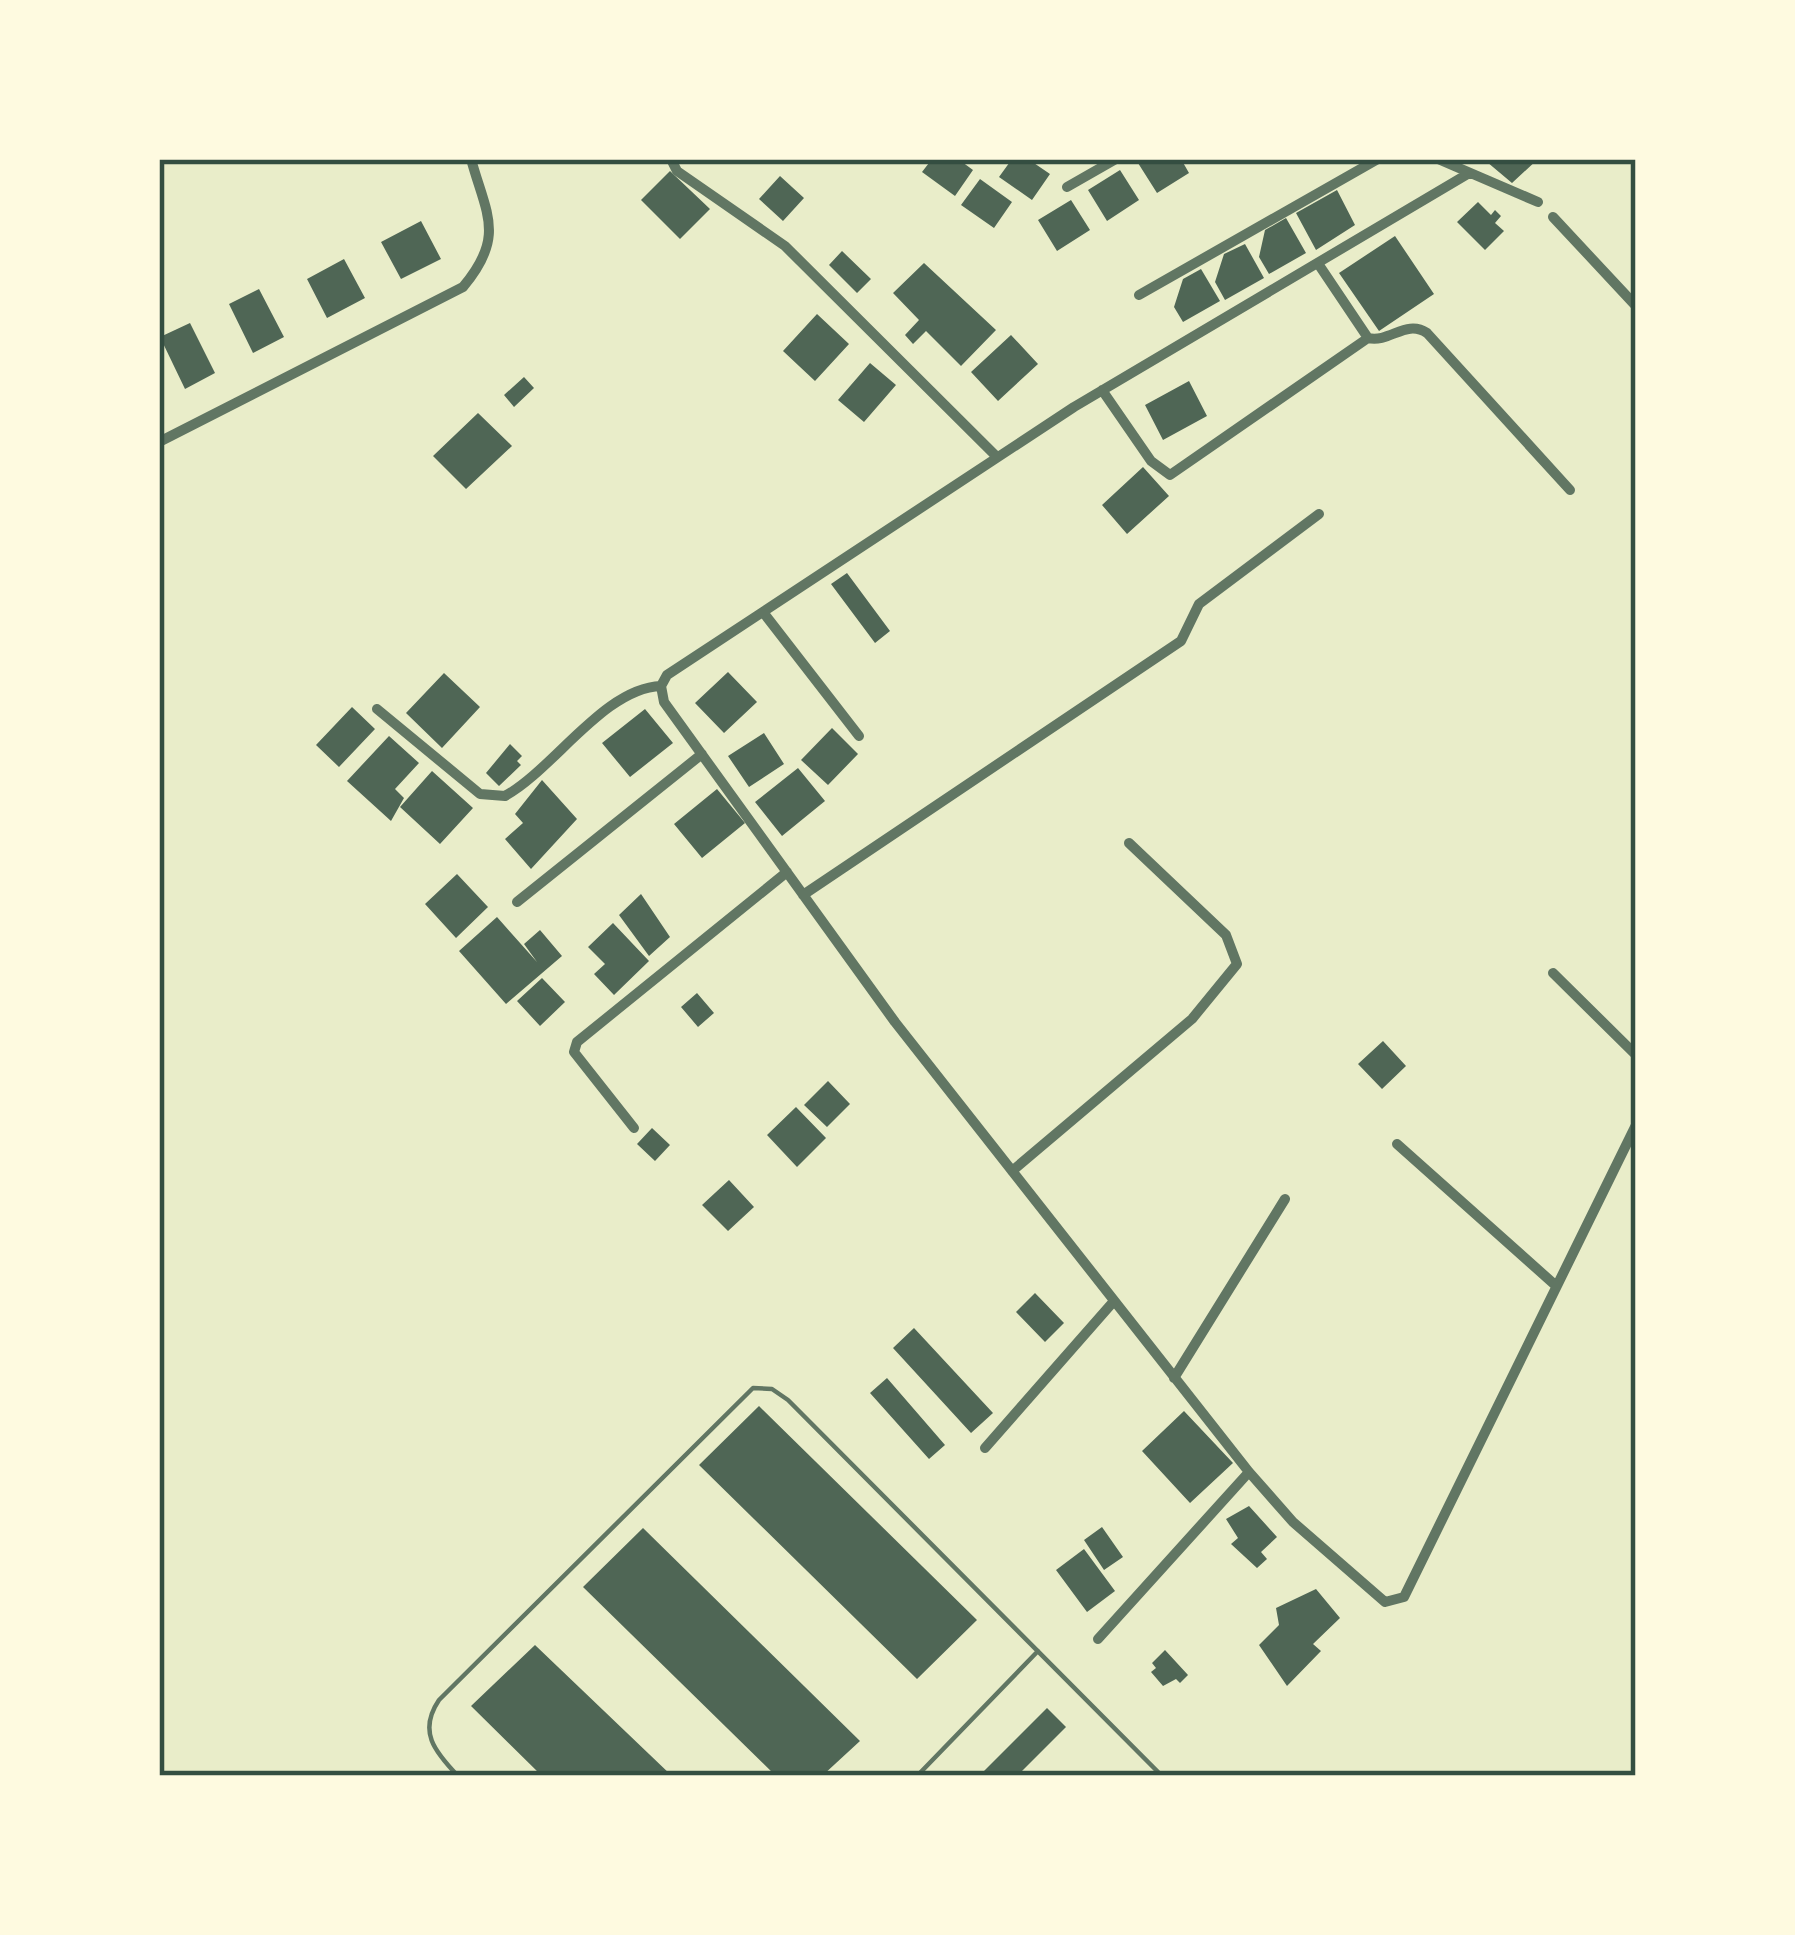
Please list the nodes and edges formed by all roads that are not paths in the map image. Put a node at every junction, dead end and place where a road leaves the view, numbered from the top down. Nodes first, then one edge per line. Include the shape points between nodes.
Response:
1 (471, 159) edge
2 (671, 159) edge
3 (1116, 159) edge
4 (1378, 159) edge
5 (1438, 159) edge
6 (1466, 175) junction
7 (1067, 187) dead end
8 (1538, 202) dead end
9 (1553, 217) dead end
10 (1319, 265) junction
11 (1139, 295) dead end
12 (1636, 306) edge
13 (1368, 338) junction
14 (1102, 390) junction
15 (159, 442) edge
16 (997, 458) junction
17 (1570, 490) dead end
18 (1319, 514) dead end
19 (763, 612) junction
20 (661, 686) junction
21 (377, 709) dead end
22 (859, 736) dead end
23 (702, 754) junction
24 (1129, 843) dead end
25 (787, 872) junction
26 (803, 895) junction
27 (517, 902) dead end
28 (1553, 973) dead end
29 (1636, 1054) edge
30 (1636, 1125) edge
31 (634, 1128) dead end
32 (1397, 1144) dead end
33 (1012, 1172) junction
34 (1285, 1199) dead end
35 (1554, 1284) junction
36 (1114, 1301) junction
37 (1174, 1378) junction
38 (985, 1448) dead end
39 (1249, 1472) junction
40 (1098, 1639) dead end
41 (1039, 1650) junction
42 (458, 1776) edge
43 (917, 1776) edge
44 (1162, 1776) edge

1 - 15 street via 491,235 463,287
2 - 16 street via 826,283
3 - 7 street
4 - 11 street
5 - 6 street
6 - 8 street
6 - 10 street
9 - 12 street
10 - 13 street
10 - 14 street
13 - 14 street via 1170,475 1151,461
13 - 17 street via 1408,328 1426,333
14 - 16 street
16 - 19 street
18 - 26 street via 1210,593 1181,641
19 - 20 street
19 - 22 street
20 - 21 street via 621,700 505,796 480,794
20 - 23 street
23 - 25 street
23 - 27 street
24 - 33 street via 1226,935 1237,964 1192,1019
25 - 26 street
25 - 31 street via 577,1042 584,1068
26 - 33 street
28 - 29 street
30 - 35 street
32 - 35 street
33 - 36 street
34 - 37 street
35 - 39 street via 1400,1602 1385,1602
36 - 37 street
36 - 38 street
37 - 39 street
39 - 40 street
41 - 42 lane via 788,1400 753,1388 439,1700 427,1732
41 - 43 lane
41 - 44 lane

